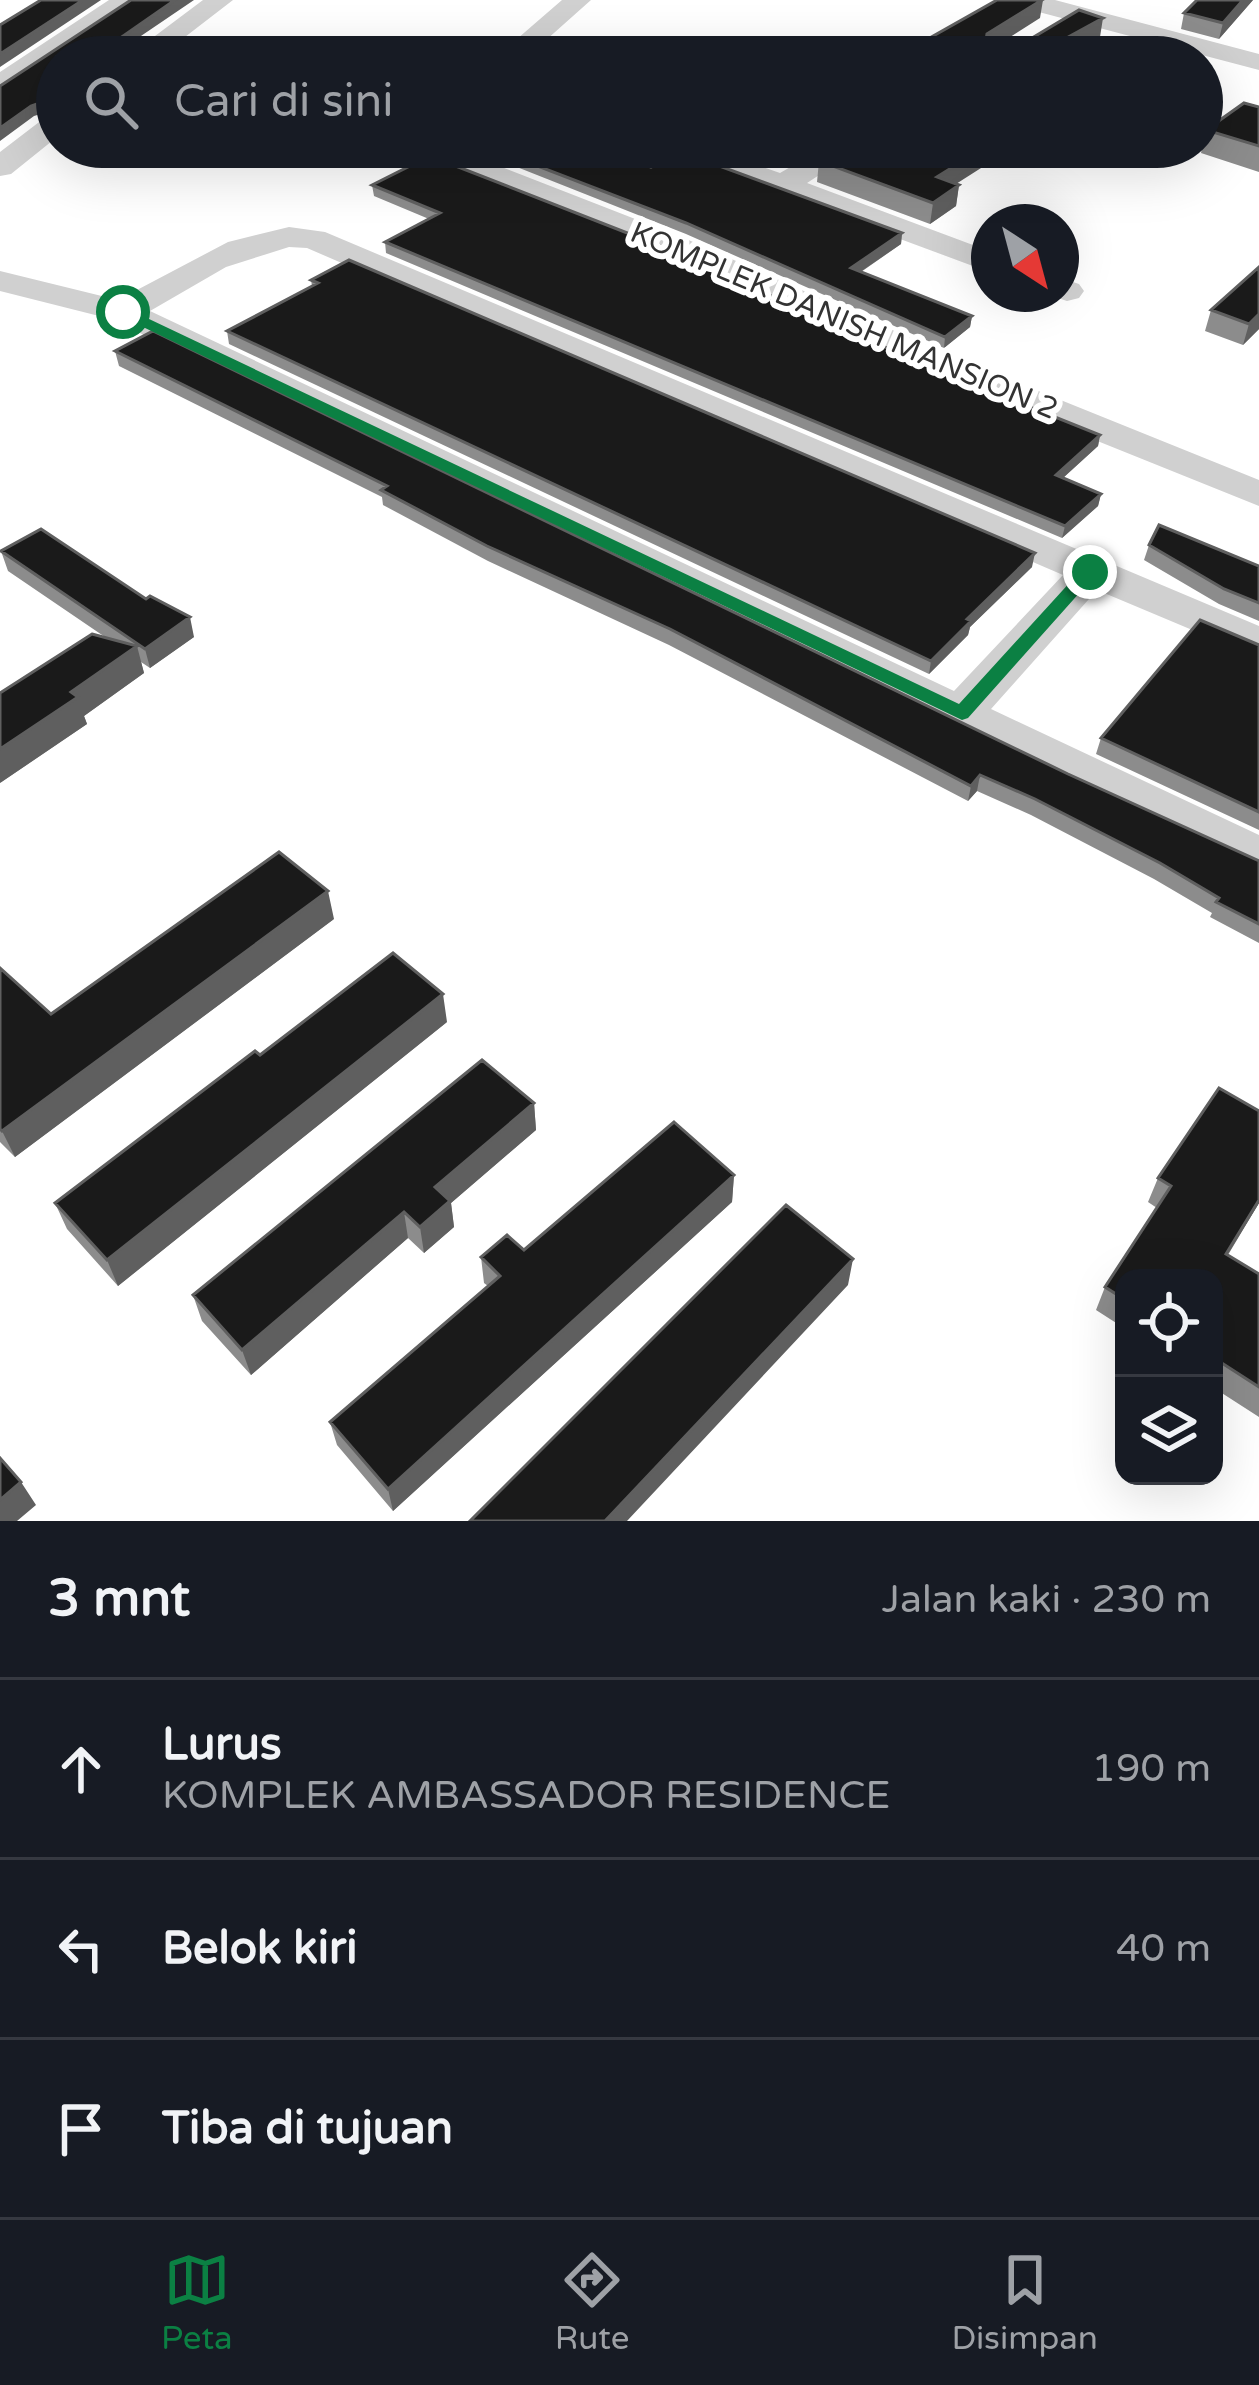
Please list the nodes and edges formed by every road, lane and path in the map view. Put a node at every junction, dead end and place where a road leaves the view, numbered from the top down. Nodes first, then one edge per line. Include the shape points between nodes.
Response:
1 (127, 0) edge
2 (220, 0) edge
3 (578, 0) edge
4 (1025, 0) edge
5 (1073, 15) junction
6 (73, 36) edge
7 (170, 36) edge
8 (535, 36) edge
9 (1037, 36) edge
10 (1156, 36) edge
11 (1223, 53) edge
12 (36, 61) edge
13 (1259, 62) edge
14 (0, 85) edge
15 (36, 139) edge
16 (0, 167) edge
17 (474, 168) edge
18 (736, 168) edge
19 (811, 168) edge
20 (782, 185) junction
21 (971, 255) edge
22 (0, 281) edge
23 (123, 312) junction
24 (1259, 494) edge
25 (1090, 572) junction
26 (1259, 644) edge
27 (962, 713) junction
28 (1259, 857) edge

1 - 6 street
2 - 7 street
3 - 8 street
4 - 5 street
5 - 9 street
5 - 10 street
11 - 13 street
12 - 14 street
15 - 16 street
17 - 24 street, KOMPLEK DANISH MANSION 2
18 - 20 street
19 - 20 street
20 - 21 street
22 - 23 street
23 - 25 street via 244,248 293,235 314,239
23 - 27 street
25 - 26 street
25 - 27 street
27 - 28 street

